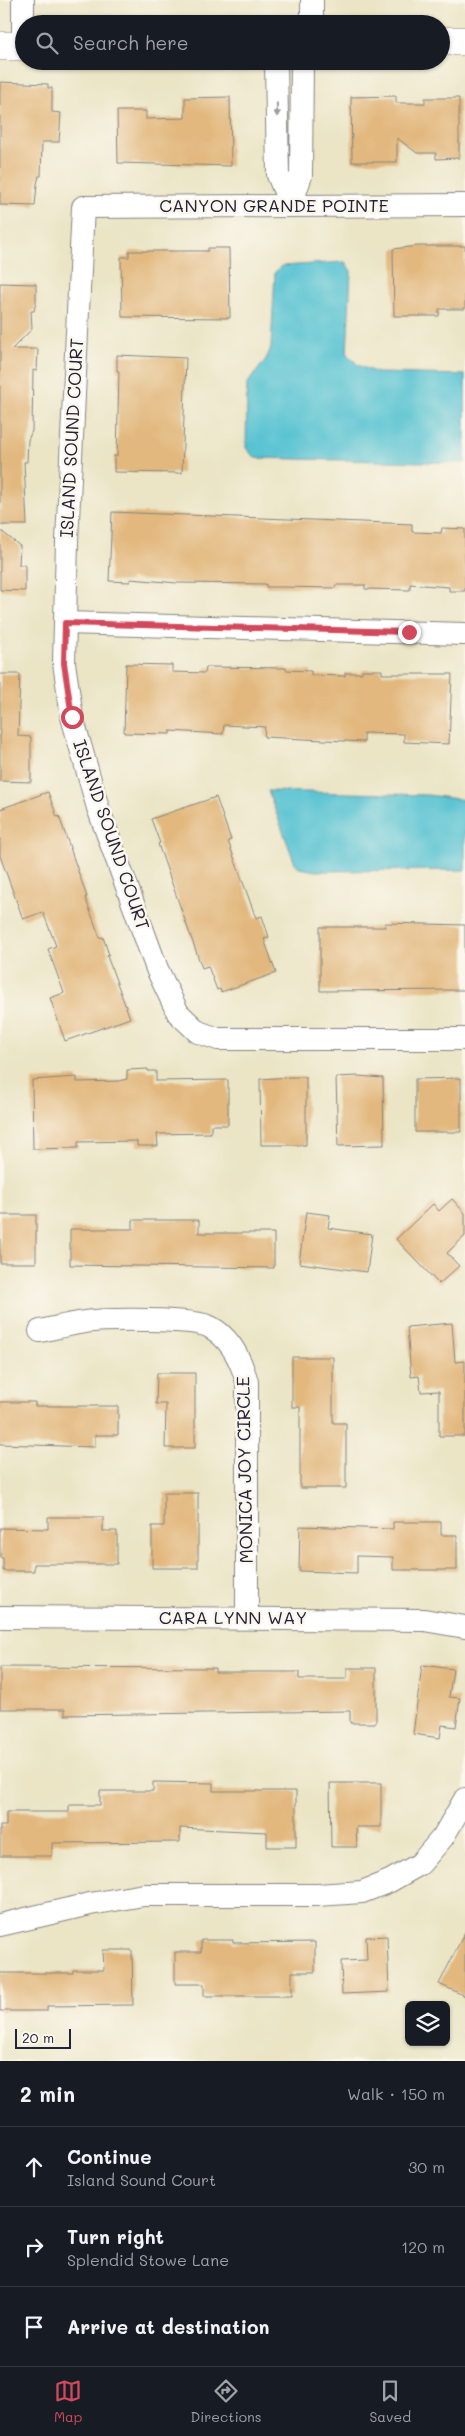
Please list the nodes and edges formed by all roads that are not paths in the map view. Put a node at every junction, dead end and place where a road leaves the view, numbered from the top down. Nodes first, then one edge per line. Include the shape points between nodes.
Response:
1 (23, 0) edge
2 (312, 0) edge
3 (21, 15) edge
4 (312, 15) edge
5 (450, 41) edge
6 (465, 41) edge
7 (276, 70) edge
8 (302, 70) edge
9 (465, 205) edge
10 (291, 206) junction
11 (83, 207) joint
12 (65, 623) junction
13 (465, 634) edge
14 (465, 1039) edge
15 (40, 1331) dead end
16 (0, 1617) edge
17 (247, 1618) junction
18 (465, 1627) edge
19 (465, 1800) edge
20 (0, 1925) edge

1 - 3 street
2 - 4 street
5 - 6 street
7 -> 10 street via 278,175
8 - 10 street via 301,175
9 - 10 street, CANYON GRANDE POINTE
10 - 11 street, CANYON GRANDE POINTE
11 - 12 street, ISLAND SOUND COURT
12 - 13 street
12 - 14 street, ISLAND SOUND COURT via 64,663 72,717 98,808 157,969 178,1013 198,1032 218,1039
15 - 17 street, MONICA JOY CIRCLE via 86,1322 186,1321 209,1326 225,1338 241,1359 247,1382
16 - 17 street, CARA LYNN WAY
17 - 18 street, CARA LYNN WAY via 424,1620
19 - 20 street via 443,1837 420,1864 362,1892 144,1895

